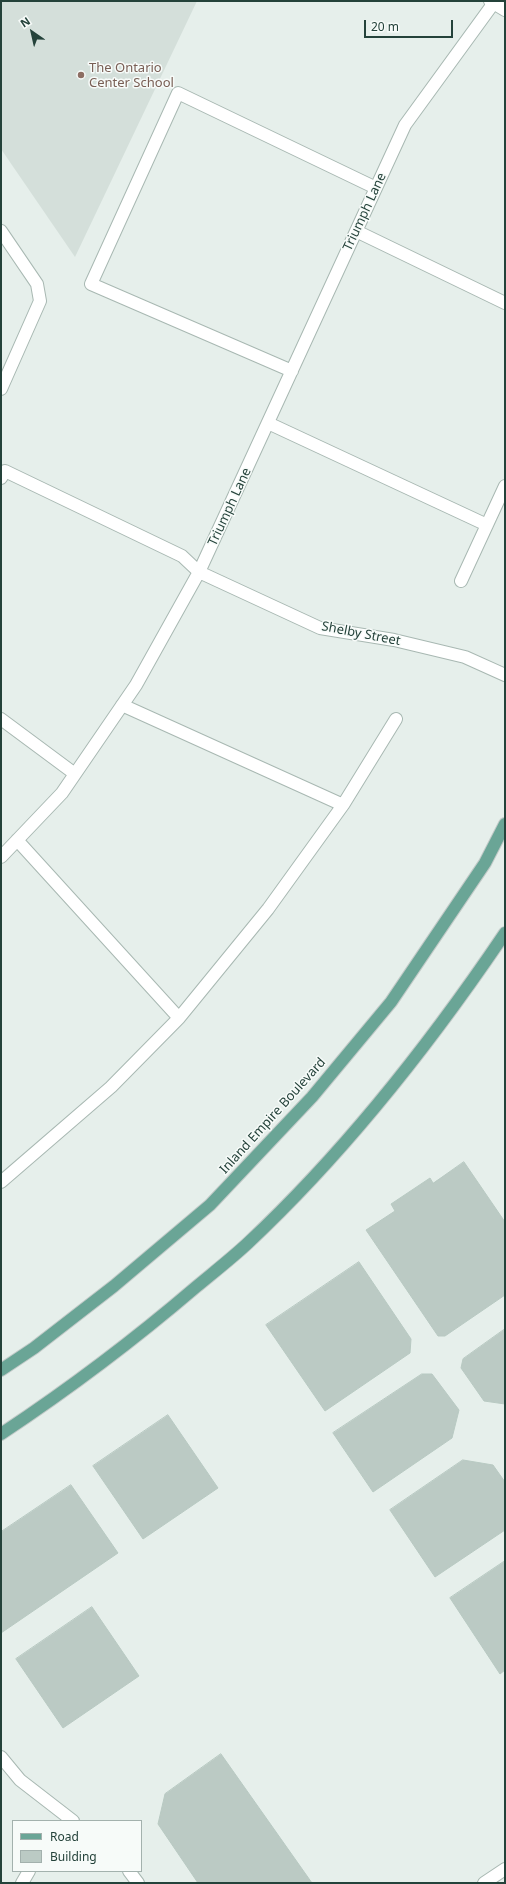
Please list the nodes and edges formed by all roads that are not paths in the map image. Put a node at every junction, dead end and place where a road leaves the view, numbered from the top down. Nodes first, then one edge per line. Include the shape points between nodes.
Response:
1 (492, 2) edge
2 (505, 10) edge
3 (376, 188) junction
4 (1, 231) edge
5 (356, 232) junction
6 (505, 303) edge
7 (292, 371) junction
8 (1, 389) edge
9 (268, 423) junction
10 (1, 478) edge
11 (505, 486) edge
12 (487, 525) junction
13 (199, 572) junction
14 (461, 581) dead end
15 (505, 675) edge
16 (122, 705) junction
17 (1, 719) edge
18 (396, 719) dead end
19 (75, 774) junction
20 (343, 805) junction
21 (505, 824) edge
22 (17, 840) junction
23 (1, 857) edge
24 (505, 933) edge
25 (179, 1018) junction
26 (1, 1182) edge
27 (1, 1370) edge
28 (1, 1434) edge
29 (1, 1757) edge
30 (59, 1817) edge
31 (70, 1820) edge
32 (505, 1869) edge
33 (28, 1872) edge
34 (130, 1872) edge
35 (22, 1883) edge
36 (138, 1883) edge
37 (484, 1883) edge

1 - 2 street
1 - 3 street, Triumph Lane via 405,124
3 - 5 street, Triumph Lane
3 - 7 street via 178,94 175,100 91,284
4 - 8 street via 37,284 40,301
5 - 6 street
5 - 7 street, Triumph Lane
7 - 9 street, Triumph Lane
9 - 12 street
9 - 13 street, Triumph Lane
10 - 13 street, Shelby Street via 5,471 182,556
11 - 12 street
12 - 14 street
13 - 15 street, Shelby Street via 320,628 394,640 465,657
13 - 16 street, Triumph Lane via 136,685
16 - 19 street, Triumph Lane
16 - 20 street
17 - 19 street
18 - 20 street
19 - 22 street, Triumph Lane via 62,793
20 - 25 street via 268,909
21 - 27 main road, Inland Empire Boulevard via 485,863 391,1002 312,1097 210,1205 114,1286 34,1348
22 - 23 street, Triumph Lane
22 - 25 street
24 - 28 main road via 419,1051 339,1150 248,1243 114,1354 56,1398
25 - 26 street via 111,1087
29 - 30 street via 20,1780
30 - 31 street
32 - 37 street
33 - 35 street
34 - 36 street

